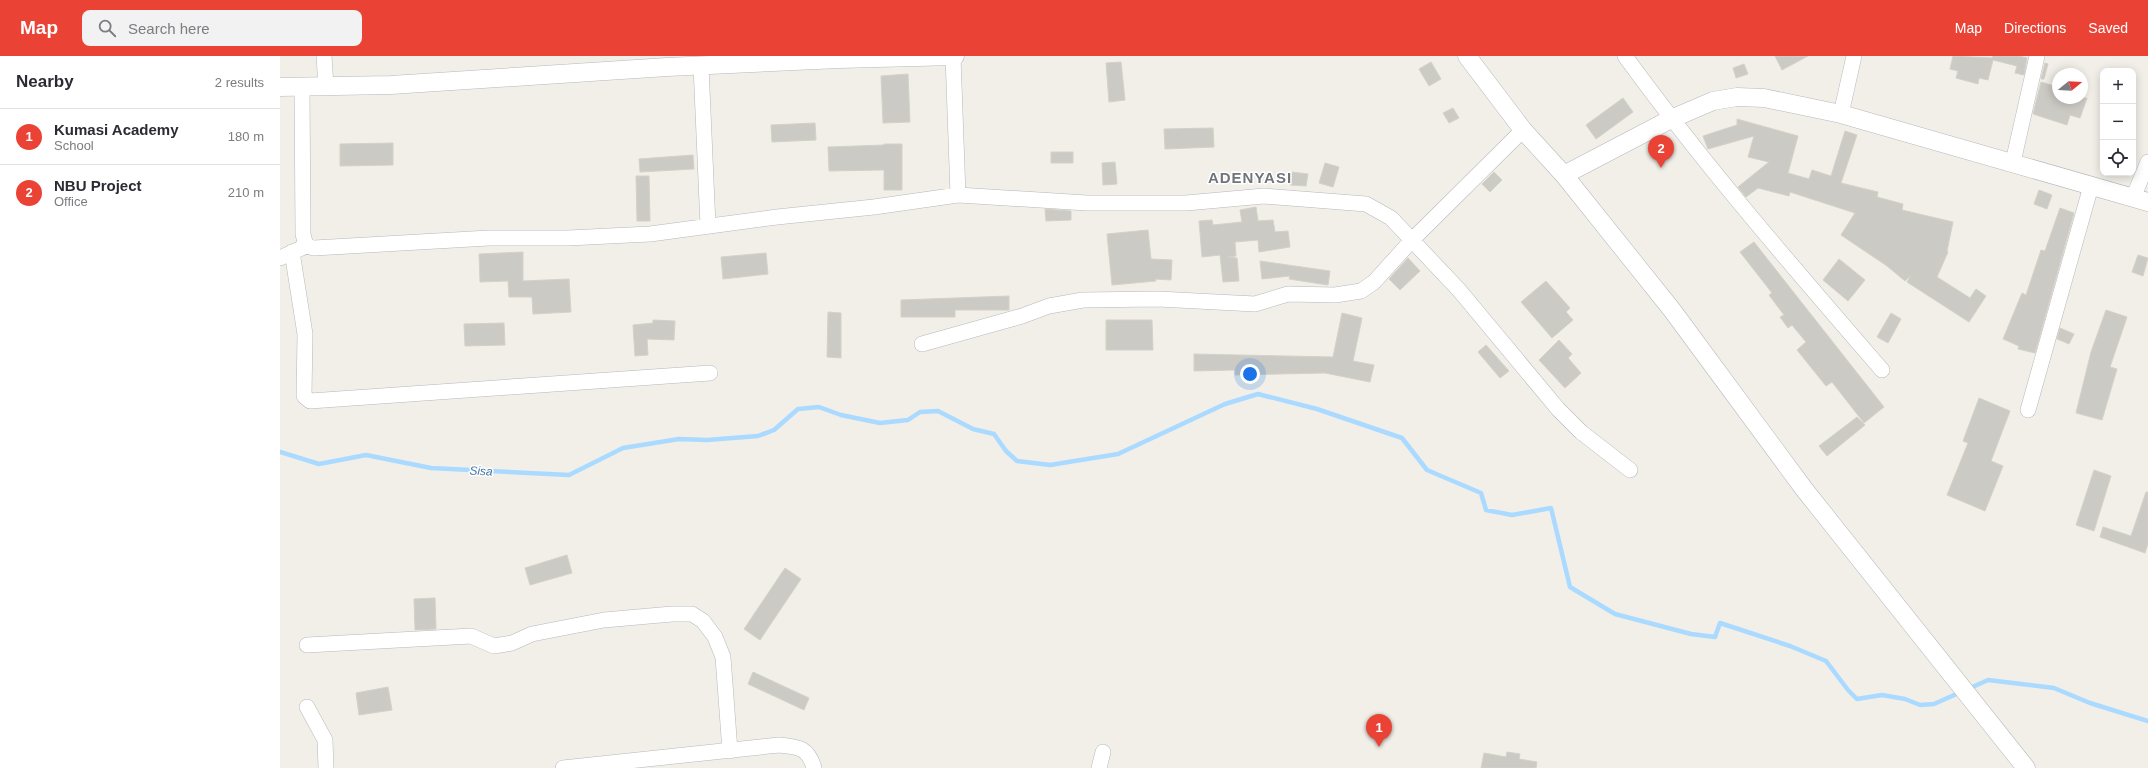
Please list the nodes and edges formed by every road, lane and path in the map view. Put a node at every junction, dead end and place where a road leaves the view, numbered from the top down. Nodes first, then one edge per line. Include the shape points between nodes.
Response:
1 (324, 56) edge
2 (954, 56) edge
3 (1468, 56) edge
4 (1625, 56) edge
5 (1854, 56) edge
6 (2037, 56) edge
7 (839, 57) edge
8 (666, 62) edge
9 (701, 66) junction
10 (280, 87) edge
11 (326, 87) junction
12 (302, 88) junction
13 (1841, 114) junction
14 (1670, 119) junction
15 (1524, 130) junction
16 (2013, 162) junction
17 (2148, 162) edge
18 (1564, 175) junction
19 (2091, 186) junction
20 (958, 195) junction
21 (2140, 200) edge
22 (708, 226) junction
23 (1412, 240) junction
24 (306, 246) junction
25 (286, 255) edge
26 (922, 344) dead end
27 (1882, 370) dead end
28 (710, 373) dead end
29 (2028, 410) dead end
30 (1630, 470) dead end
31 (307, 645) dead end
32 (307, 707) dead end
33 (730, 751) junction
34 (1103, 752) dead end
35 (326, 768) edge
36 (563, 768) edge
37 (814, 768) edge
38 (1100, 768) edge
39 (2026, 768) edge

1 - 11 street
2 - 7 street
2 - 20 street
3 - 15 street
4 - 14 street
5 - 13 street
6 - 16 street
7 - 9 street
8 - 9 street
8 - 11 street via 390,86
9 - 22 street
10 - 12 street
11 - 12 street
12 - 24 street via 303,234
13 - 14 street via 1764,98 1737,97 1714,101
13 - 16 street
14 - 18 street
14 - 27 street via 1725,188
15 - 18 street
15 - 23 street
16 - 19 street
17 - 21 street
18 - 39 street via 1672,310 1804,489
19 - 21 street
19 - 29 street
20 - 22 street
20 - 23 street via 1087,203 1186,203 1264,196 1366,204 1391,218
22 - 24 street via 650,234 489,238 314,248
23 - 26 street via 1374,282 1361,291 1335,295 1288,294 1255,304 1158,299 1083,300 1049,306
23 - 30 street via 1459,290 1558,409 1581,432
24 - 25 street
25 - 28 street via 305,334 304,396 310,401
31 - 33 street via 471,636 494,646 512,643 532,634 604,620 692,614 703,621 715,637 723,657
32 - 35 street via 325,740
33 - 36 street
33 - 37 street via 778,745 798,747 811,756
34 - 38 street

